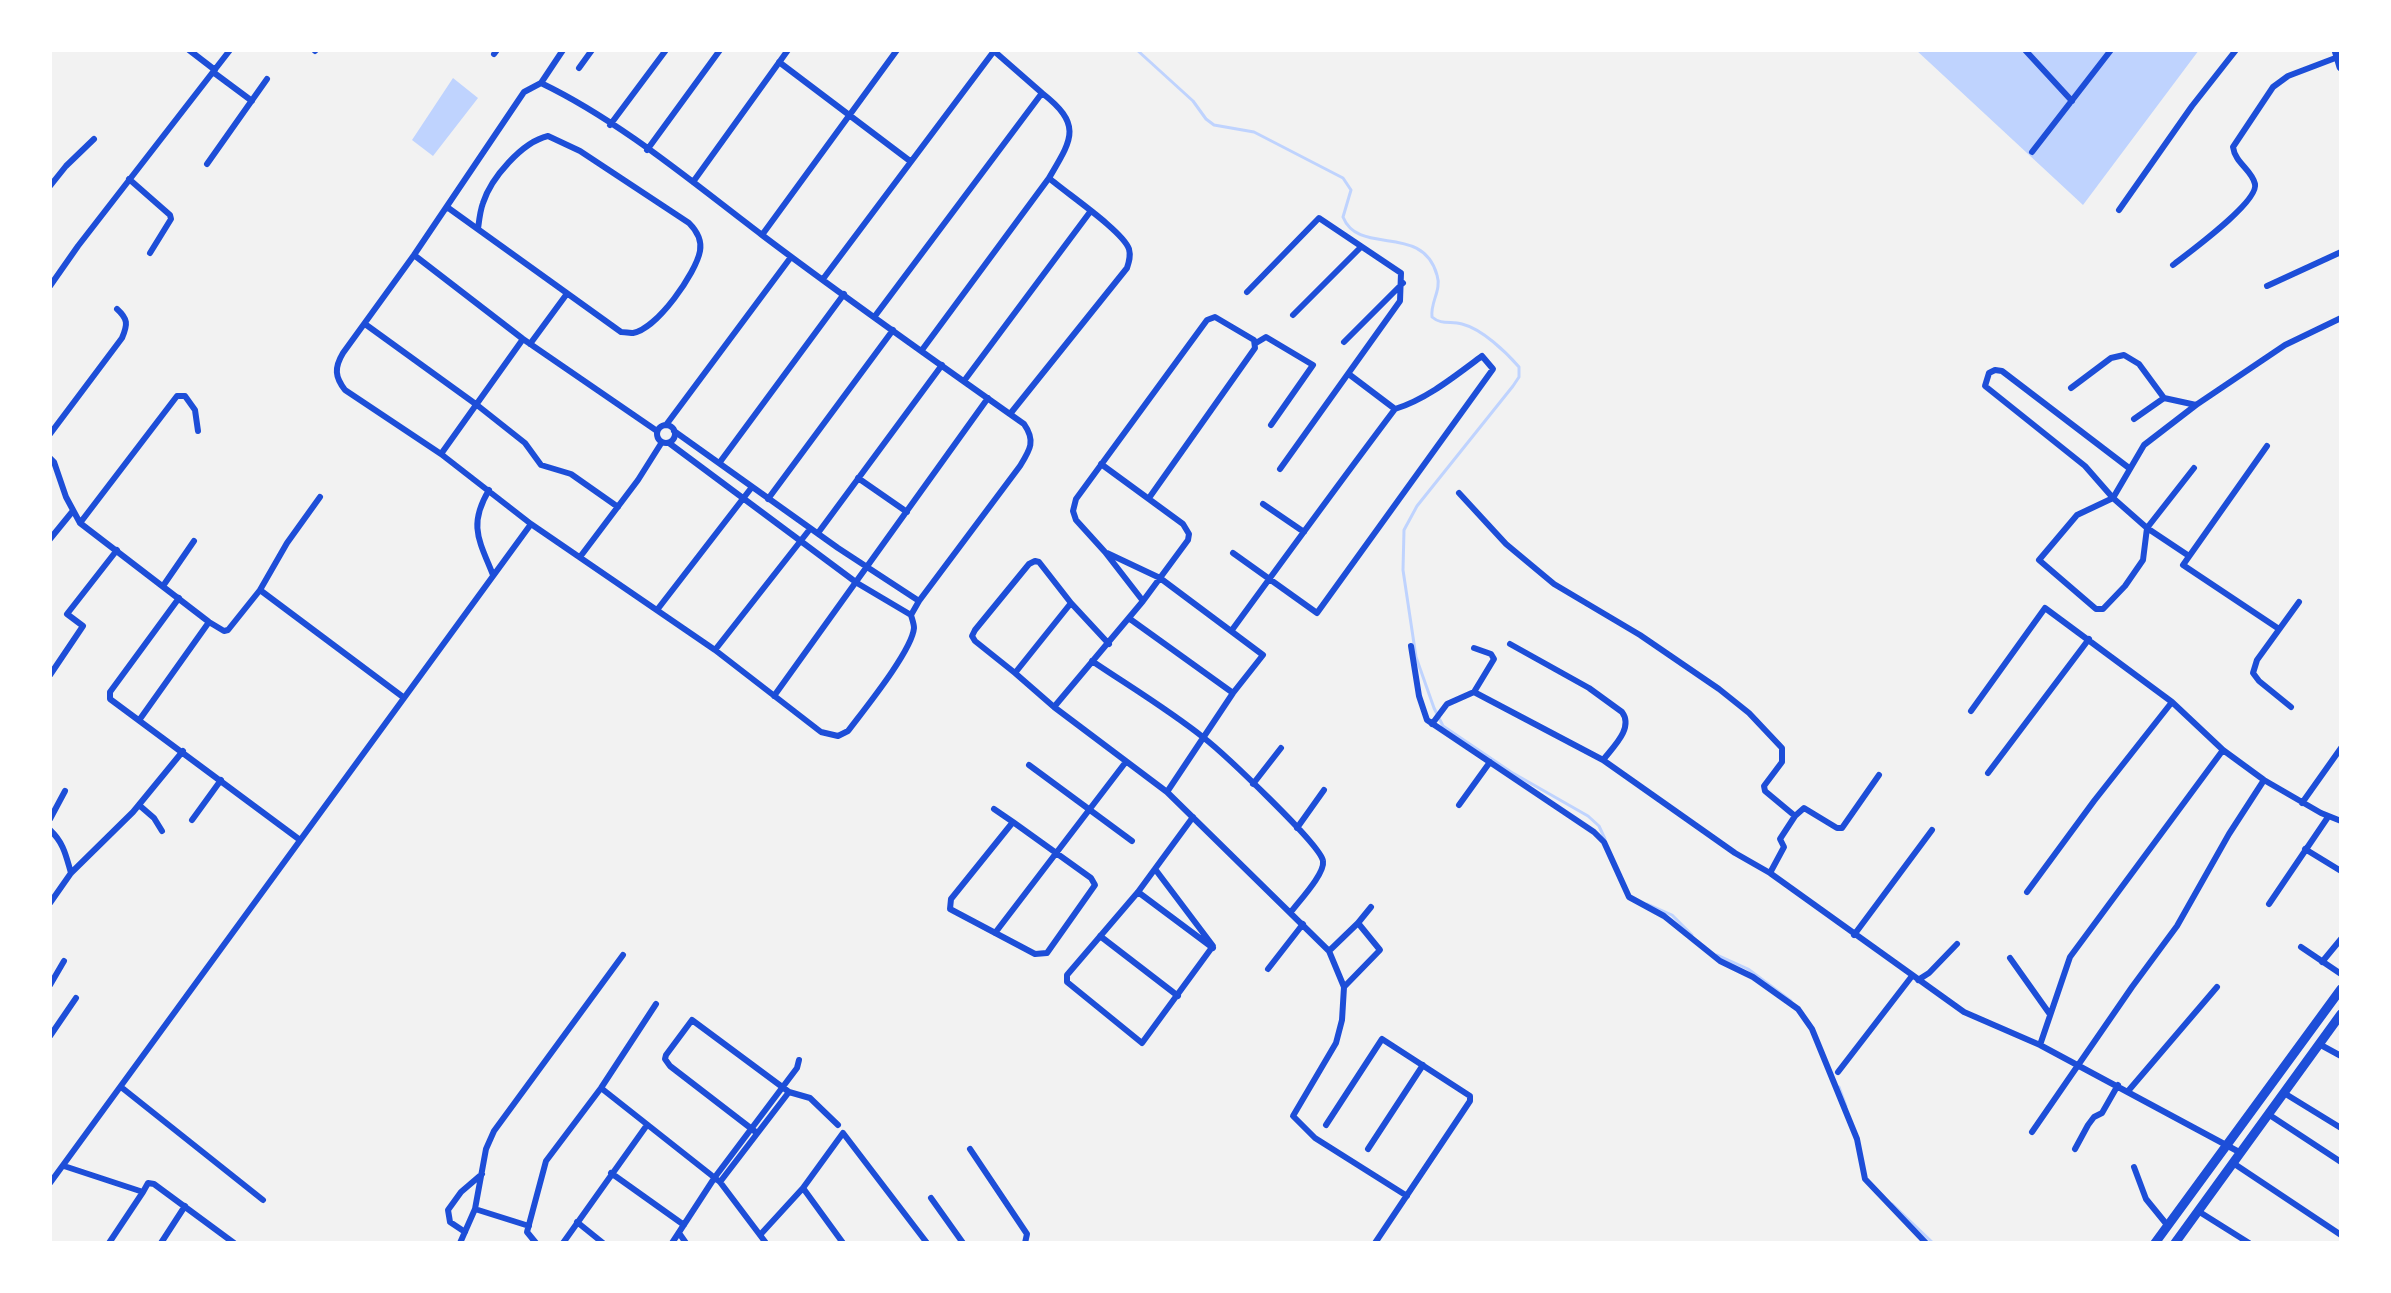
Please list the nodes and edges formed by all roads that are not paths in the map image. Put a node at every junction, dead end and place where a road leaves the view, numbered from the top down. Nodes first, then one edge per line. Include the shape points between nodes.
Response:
1 (189, 50) edge
2 (230, 50) edge
3 (563, 50) edge
4 (592, 50) edge
5 (666, 50) edge
6 (720, 50) edge
7 (788, 50) edge
8 (897, 50) edge
9 (993, 50) edge
10 (2025, 50) edge
11 (2111, 50) edge
12 (2236, 50) edge
13 (2338, 58) edge
14 (779, 62) junction
15 (579, 68) dead end
16 (214, 71) junction
17 (267, 79) dead end
18 (541, 83) junction
19 (1042, 93) junction
20 (252, 101) junction
21 (2072, 101) junction
22 (849, 115) junction
23 (610, 125) junction
24 (94, 139) dead end
25 (647, 150) junction
26 (2032, 152) dead end
27 (910, 161) junction
28 (207, 164) dead end
29 (1049, 178) junction
30 (129, 179) junction
31 (693, 182) junction
32 (50, 186) edge
33 (447, 207) junction
34 (2119, 210) dead end
35 (1090, 212) junction
36 (478, 229) junction
37 (762, 235) junction
38 (1361, 247) junction
39 (2341, 252) edge
40 (150, 253) dead end
41 (414, 255) junction
42 (791, 257) junction
43 (2173, 265) dead end
44 (823, 279) junction
45 (1403, 283) junction
46 (50, 286) edge
47 (2267, 286) dead end
48 (1247, 292) dead end
49 (844, 294) junction
50 (566, 295) junction
51 (117, 309) dead end
52 (1293, 315) dead end
53 (875, 316) junction
54 (2341, 318) edge
55 (365, 324) junction
56 (893, 330) junction
57 (523, 339) junction
58 (1344, 342) dead end
59 (1256, 343) junction
60 (530, 344) junction
61 (922, 350) junction
62 (942, 365) junction
63 (1350, 375) junction
64 (964, 381) junction
65 (2071, 388) dead end
66 (988, 398) junction
67 (2164, 398) junction
68 (477, 405) junction
69 (2196, 405) junction
70 (1395, 409) junction
71 (1010, 414) junction
72 (2134, 419) dead end
73 (666, 425) junction
74 (1271, 425) dead end
75 (198, 431) dead end
76 (657, 431) junction
77 (674, 431) junction
78 (50, 434) edge
79 (665, 443) junction
80 (2267, 446) dead end
81 (441, 454) junction
82 (50, 458) edge
83 (720, 462) junction
84 (1101, 464) junction
85 (2129, 468) junction
86 (2194, 468) dead end
87 (1280, 469) dead end
88 (858, 478) junction
89 (752, 487) junction
90 (489, 490) junction
91 (1459, 493) dead end
92 (320, 497) dead end
93 (1149, 498) junction
94 (2113, 498) junction
95 (768, 499) junction
96 (743, 500) junction
97 (1263, 504) dead end
98 (618, 507) junction
99 (72, 512) junction
100 (907, 512) junction
101 (80, 523) junction
102 (531, 524) junction
103 (2147, 528) junction
104 (810, 529) junction
105 (1304, 532) junction
106 (818, 533) junction
107 (50, 539) edge
108 (194, 541) dead end
109 (800, 542) junction
110 (117, 550) junction
111 (1105, 552) junction
112 (1233, 553) dead end
113 (2189, 556) junction
114 (580, 557) junction
115 (867, 567) junction
116 (493, 575) junction
117 (1160, 578) junction
118 (1269, 579) junction
119 (857, 583) junction
120 (163, 586) junction
121 (260, 590) junction
122 (179, 598) junction
123 (919, 601) junction
124 (1143, 601) junction
125 (2299, 602) dead end
126 (1071, 603) junction
127 (657, 610) junction
128 (911, 615) junction
129 (1130, 619) junction
130 (209, 622) junction
131 (2279, 629) junction
132 (1232, 630) junction
133 (2089, 639) junction
134 (1109, 644) junction
135 (1510, 644) dead end
136 (1411, 646) dead end
137 (1474, 648) dead end
138 (715, 650) junction
139 (1092, 661) junction
140 (1015, 673) junction
141 (50, 675) edge
142 (1474, 692) junction
143 (1233, 693) junction
144 (774, 696) junction
145 (403, 697) junction
146 (2172, 702) junction
147 (1054, 707) junction
148 (2291, 707) dead end
149 (1971, 711) dead end
150 (140, 719) junction
151 (1433, 722) junction
152 (1205, 738) junction
153 (1281, 748) dead end
154 (2341, 748) edge
155 (2223, 750) junction
156 (183, 751) junction
157 (1603, 760) junction
158 (1490, 762) junction
159 (1125, 763) junction
160 (1029, 765) dead end
161 (1988, 773) dead end
162 (1879, 775) dead end
163 (221, 780) junction
164 (2264, 780) junction
165 (1253, 784) junction
166 (1324, 790) dead end
167 (65, 791) dead end
168 (1167, 792) junction
169 (2302, 803) junction
170 (139, 805) junction
171 (1459, 805) dead end
172 (1089, 808) junction
173 (994, 809) dead end
174 (1795, 816) junction
175 (1193, 817) junction
176 (2328, 817) junction
177 (50, 819) edge
178 (192, 820) dead end
179 (2341, 821) edge
180 (1013, 822) junction
181 (1297, 828) junction
182 (50, 830) edge
183 (1932, 830) dead end
184 (162, 831) dead end
185 (300, 840) junction
186 (1132, 841) dead end
187 (2305, 849) junction
188 (1057, 854) junction
189 (1155, 869) junction
190 (2341, 871) edge
191 (71, 873) junction
192 (1770, 873) junction
193 (1138, 892) junction
194 (2027, 892) dead end
195 (50, 903) edge
196 (2269, 904) dead end
197 (1371, 907) dead end
198 (1291, 912) junction
199 (1358, 923) junction
200 (1303, 924) junction
201 (995, 933) junction
202 (1854, 935) junction
203 (1100, 936) junction
204 (2341, 939) edge
205 (1957, 944) dead end
206 (2301, 947) dead end
207 (1213, 948) junction
208 (1329, 951) junction
209 (623, 955) dead end
210 (2010, 958) dead end
211 (64, 961) dead end
212 (2322, 962) junction
213 (1268, 969) dead end
214 (2341, 974) edge
215 (1915, 978) junction
216 (50, 985) edge
217 (1344, 987) junction
218 (2217, 987) dead end
219 (2341, 989) edge
220 (1178, 996) junction
221 (76, 998) dead end
222 (656, 1004) dead end
223 (2049, 1013) junction
224 (2341, 1014) edge
225 (50, 1036) edge
226 (2319, 1044) junction
227 (2040, 1045) junction
228 (2341, 1056) edge
229 (799, 1060) dead end
230 (1423, 1065) junction
231 (2079, 1066) junction
232 (1838, 1072) dead end
233 (2118, 1085) junction
234 (121, 1087) junction
235 (601, 1088) junction
236 (786, 1090) junction
237 (2129, 1090) junction
238 (2284, 1093) junction
239 (2268, 1114) junction
240 (647, 1125) junction
241 (838, 1125) dead end
242 (1326, 1125) dead end
243 (2341, 1128) edge
244 (755, 1131) junction
245 (2032, 1132) dead end
246 (2226, 1146) junction
247 (970, 1149) dead end
248 (1368, 1149) dead end
249 (2075, 1149) dead end
250 (2241, 1153) junction
251 (2341, 1162) edge
252 (2233, 1163) junction
253 (64, 1166) junction
254 (2134, 1167) dead end
255 (611, 1173) junction
256 (482, 1174) junction
257 (717, 1180) junction
258 (50, 1183) edge
259 (803, 1188) junction
260 (143, 1192) junction
261 (1407, 1196) junction
262 (931, 1198) dead end
263 (263, 1200) dead end
264 (185, 1206) junction
265 (475, 1209) junction
266 (2198, 1211) junction
267 (577, 1222) junction
268 (684, 1225) junction
269 (529, 1226) junction
270 (2168, 1226) junction
271 (465, 1232) junction
272 (679, 1233) junction
273 (760, 1235) junction
274 (2341, 1235) edge
275 (224, 1236) junction
276 (109, 1243) edge
277 (161, 1243) edge
278 (219, 1243) edge
279 (234, 1243) edge
280 (460, 1243) edge
281 (536, 1243) edge
282 (563, 1243) edge
283 (603, 1243) edge
284 (672, 1243) edge
285 (686, 1243) edge
286 (766, 1243) edge
287 (843, 1243) edge
288 (927, 1243) edge
289 (963, 1243) edge
290 (1025, 1243) edge
291 (1375, 1243) edge
292 (1926, 1243) edge
293 (2155, 1243) edge
294 (2175, 1243) edge
295 (2249, 1243) edge

1 - 16 street
2 - 16 street
3 - 18 street
4 - 15 street
5 - 23 street
6 - 25 street
7 - 14 street
8 - 22 street
9 - 19 street
9 - 27 street
10 - 21 street
11 - 21 street
12 - 34 street
13 - 43 street via 2273,87 2233,147 2255,181 2252,196
14 - 22 street
14 - 31 street
16 - 20 street
16 - 30 street
17 - 20 street
18 - 23 street
18 - 33 street via 524,92
19 - 29 street via 1071,126 1069,144
19 - 53 street
20 - 28 street
21 - 26 street
22 - 27 street
22 - 37 street
23 - 25 street
24 - 32 street
25 - 31 street
27 - 44 street
29 - 35 street
29 - 61 street
30 - 40 street via 170,215
30 - 46 street
31 - 37 street
33 - 36 street
33 - 41 street
35 - 64 street
35 - 71 street via 1127,244 1127,268
36 - 50 street
36 - 50 street via 483,202 507,165 529,143 548,136 580,151 689,223 699,235 700,252 686,281 643,329 621,332
37 - 42 street
38 - 45 street via 1401,273
38 - 48 street via 1319,218
38 - 52 street
39 - 47 street
41 - 55 street
41 - 57 street
42 - 44 street
42 - 73 street
44 - 49 street
45 - 58 street
45 - 63 street via 1400,301
49 - 53 street
49 - 83 street
50 - 60 street
51 - 78 street via 127,322 122,338
53 - 56 street
54 - 69 street via 2285,345
55 - 68 street
55 - 81 street via 338,362 340,384
56 - 61 street
56 - 95 street
57 - 60 street
57 - 68 street
59 - 74 street via 1266,337 1313,365
59 - 84 street via 1208,318
59 - 93 street
60 - 76 street
61 - 62 street
62 - 64 street
62 - 88 street
63 - 70 street
63 - 87 street
64 - 66 street
65 - 67 street via 2111,358 2124,355 2139,364
66 - 71 street
66 - 100 street
67 - 69 street
67 - 72 street
68 - 81 street
68 - 98 street via 525,443 541,465 571,474
69 - 85 street via 2144,445
70 - 105 street
70 - 118 street via 1482,356 1493,369 1317,613
71 - 123 street via 1030,432 1030,450
73 - 76 street
73 - 77 street
75 - 101 street via 191,403 177,396
76 - 79 street
77 - 79 street via 674,438
77 - 83 street
79 - 96 street
79 - 98 street
80 - 113 street
81 - 90 street
82 - 99 street
83 - 89 street
84 - 93 street
84 - 111 street via 1073,511
85 - 94 street
85 - 94 street via 2002,371 1989,373 1985,386 2085,466
86 - 103 street
88 - 100 street
88 - 106 street
89 - 95 street
89 - 96 street
90 - 102 street
90 - 116 street via 475,524
91 - 174 street via 1506,544 1554,584 1677,659 1749,713 1782,748 1782,762 1765,791
92 - 121 street
93 - 117 street via 1189,535
94 - 103 street
94 - 103 street via 2077,515 2040,559 2042,565 2093,607 2103,609 2143,560
95 - 104 street
96 - 109 street
96 - 127 street
97 - 105 street
98 - 114 street
99 - 101 street
99 - 107 street
100 - 115 street
101 - 110 street
102 - 114 street
102 - 116 street
103 - 113 street
104 - 106 street
104 - 109 street
105 - 118 street
106 - 115 street
108 - 120 street
109 - 119 street
109 - 138 street
110 - 120 street
110 - 141 street via 67,614 83,626
111 - 117 street
111 - 124 street
112 - 118 street
113 - 131 street via 2185,567
114 - 127 street
115 - 119 street
115 - 123 street
116 - 145 street
117 - 124 street
117 - 132 street
118 - 132 street
119 - 128 street
119 - 144 street
120 - 122 street
121 - 130 street via 228,630
121 - 145 street
122 - 130 street
122 - 150 street via 110,692 113,702
123 - 128 street
124 - 129 street
125 - 131 street
126 - 134 street
126 - 140 street
126 - 140 street via 1035,561 975,630 975,641
127 - 138 street
128 - 144 street via 914,626 901,655 848,731 829,736
129 - 134 street
129 - 143 street
130 - 150 street
131 - 148 street via 2253,673
132 - 143 street via 1263,655
133 - 146 street
133 - 149 street via 2043,609
133 - 161 street
134 - 139 street
135 - 157 street via 1589,688 1627,717
136 - 151 street via 1421,705
137 - 142 street via 1494,659
138 - 144 street
139 - 147 street
139 - 152 street
140 - 147 street
142 - 151 street via 1447,704
142 - 157 street
143 - 152 street
145 - 185 street
146 - 155 street
146 - 194 street
147 - 159 street
150 - 156 street
151 - 158 street
152 - 165 street
152 - 168 street
153 - 165 street
154 - 169 street
155 - 164 street
155 - 223 street via 2070,957
156 - 163 street
156 - 170 street
157 - 192 street
158 - 171 street
158 - 292 street via 1594,832 1604,842 1629,897 1798,1009 1812,1029 1857,1139 1865,1179
159 - 168 street
159 - 172 street
160 - 172 street
162 - 174 street via 1842,828 1804,808
163 - 178 street
163 - 185 street
164 - 169 street
164 - 231 street via 2177,926
165 - 181 street
166 - 181 street
167 - 177 street
168 - 175 street
169 - 176 street
170 - 184 street
170 - 191 street
172 - 186 street
172 - 188 street
173 - 180 street
174 - 192 street via 1780,839 1784,845
175 - 189 street
175 - 198 street
176 - 179 street
176 - 187 street
180 - 188 street
180 - 201 street via 950,905 954,913
181 - 198 street via 1324,865
182 - 191 street via 66,851
183 - 202 street
185 - 234 street
187 - 190 street
187 - 196 street
188 - 201 street
188 - 201 street via 1095,885 1047,953 1035,954
189 - 193 street
189 - 207 street
191 - 195 street
192 - 202 street
193 - 203 street
193 - 207 street
197 - 199 street
198 - 200 street
199 - 208 street
199 - 217 street via 1380,950
200 - 208 street
200 - 213 street
202 - 215 street
203 - 220 street
203 - 220 street via 1067,975 1067,982 1140,1042
204 - 212 street
205 - 215 street via 1929,973
206 - 212 street
207 - 220 street
208 - 217 street
209 - 256 street via 494,1131
210 - 223 street
211 - 216 street
212 - 214 street
215 - 227 street via 1964,1012
215 - 232 street
217 - 261 street via 1336,1043 1293,1116 1315,1138
218 - 237 street
219 - 246 main road
221 - 225 street
222 - 235 street
223 - 227 street
224 - 226 main road
226 - 228 street
226 - 238 main road
227 - 231 street
229 - 236 street
230 - 242 street via 1382,1039
230 - 248 street
230 - 261 street via 1471,1099
231 - 233 street
231 - 245 street
233 - 237 street
233 - 249 street
234 - 253 street
234 - 263 street
235 - 240 street
235 - 269 street via 546,1161
236 - 241 street via 810,1098
236 - 244 street
236 - 244 street via 694,1019 683,1032 666,1055 668,1064
237 - 246 street
238 - 239 main road
238 - 243 street
239 - 250 main road
239 - 251 street
240 - 255 street
240 - 257 street
244 - 257 street
246 - 250 street
246 - 270 main road
247 - 290 street via 1027,1234
250 - 252 main road
252 - 266 main road
252 - 274 street
253 - 258 street
253 - 260 street
254 - 270 street via 2146,1199
255 - 267 street
255 - 268 street
256 - 265 street
256 - 271 street via 448,1210 450,1222
257 - 268 street
257 - 273 street
259 - 273 street
259 - 287 street
259 - 288 street via 843,1133
260 - 264 street via 151,1182
260 - 276 street
261 - 291 street
262 - 289 street
264 - 275 street
264 - 277 street
265 - 269 street
265 - 271 street
266 - 294 main road
266 - 295 street
267 - 282 street
267 - 283 street
268 - 272 street
269 - 281 street via 528,1235
270 - 293 main road
271 - 280 street
272 - 284 street
272 - 285 street
273 - 286 street
275 - 278 street
275 - 279 street

